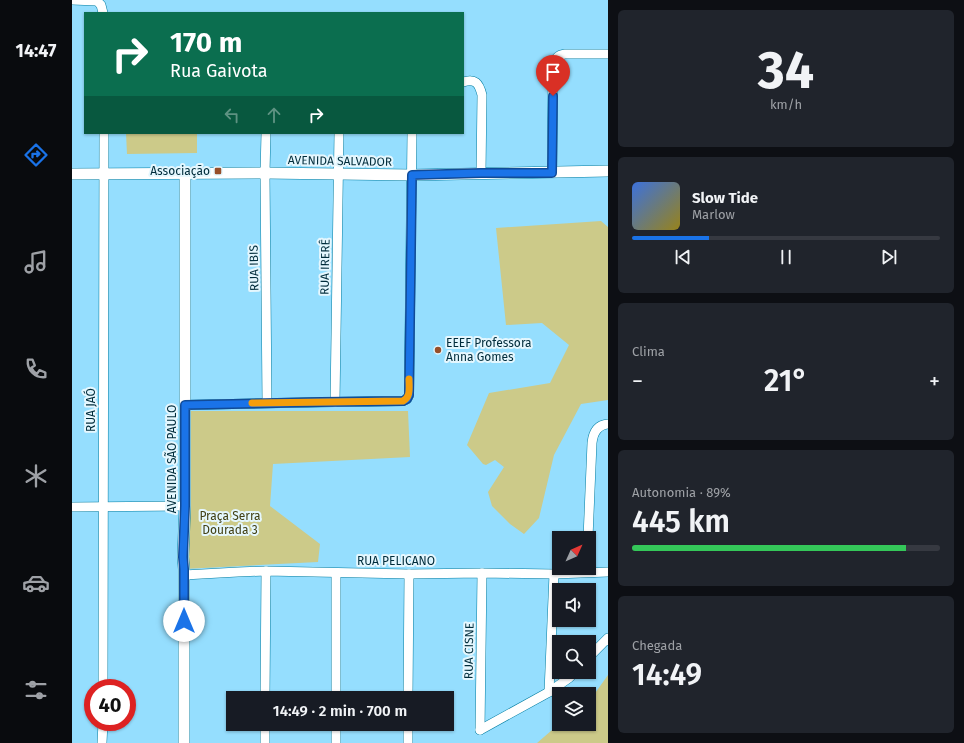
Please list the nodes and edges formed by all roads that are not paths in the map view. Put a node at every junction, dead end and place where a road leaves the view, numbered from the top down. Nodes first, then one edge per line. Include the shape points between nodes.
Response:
1 (72, 0) edge
2 (103, 12) edge
3 (608, 54) edge
4 (466, 81) edge
5 (104, 134) edge
6 (266, 134) edge
7 (339, 134) edge
8 (412, 134) edge
9 (608, 171) edge
10 (265, 173) junction
11 (481, 173) junction
12 (552, 173) junction
13 (72, 174) edge
14 (105, 174) junction
15 (185, 174) junction
16 (338, 174) junction
17 (412, 175) junction
18 (335, 402) junction
19 (267, 403) junction
20 (185, 405) junction
21 (608, 424) edge
22 (185, 506) junction
23 (72, 507) edge
24 (103, 508) junction
25 (588, 531) edge
26 (266, 571) junction
27 (596, 571) edge
28 (608, 572) edge
29 (336, 573) junction
30 (482, 573) junction
31 (408, 574) junction
32 (552, 574) edge
33 (184, 575) junction
34 (554, 575) edge
35 (608, 638) edge
36 (596, 650) edge
37 (103, 679) edge
38 (568, 679) edge
39 (265, 691) edge
40 (336, 691) edge
41 (408, 691) edge
42 (549, 692) junction
43 (103, 731) edge
44 (265, 731) edge
45 (336, 731) edge
46 (408, 731) edge
47 (102, 743) edge
48 (184, 743) edge
49 (265, 743) edge
50 (336, 743) edge
51 (408, 743) edge

1 - 2 street via 97,1
3 - 12 street via 569,53 557,57 553,66
4 - 11 street via 478,84 482,95
5 - 14 street, RUA JAÓ
6 - 10 street, RUA IBIS
7 - 16 street, RUA IRERÊ
8 - 17 street
9 - 12 street, AVENIDA SALVADOR
10 - 15 street, AVENIDA SALVADOR
10 - 16 street, AVENIDA SALVADOR
10 - 19 street, RUA IBIS
11 - 12 street, AVENIDA SALVADOR
11 - 17 street, AVENIDA SALVADOR
13 - 14 street, AVENIDA SALVADOR
14 - 15 street, AVENIDA SALVADOR
14 - 24 street, RUA JAÓ
15 - 20 street, AVENIDA SÃO PAULO
16 - 17 street, AVENIDA SALVADOR
16 - 18 street, RUA IRERÊ
17 - 18 street via 409,395 403,401
18 - 19 street
19 - 20 street
20 - 22 street, AVENIDA SÃO PAULO
21 - 25 street via 595,430 593,436
22 - 24 street
22 - 33 street, AVENIDA SÃO PAULO
23 - 24 street
24 - 37 street, RUA JAÓ
26 - 29 street, RUA PELICANO
26 - 33 street, RUA PELICANO
26 - 39 street
27 - 28 street, RUA PELICANO
29 - 31 street, RUA PELICANO
29 - 40 street
30 - 31 street, RUA PELICANO
30 - 32 street, RUA PELICANO
30 - 42 street, RUA CISNE via 480,730
31 - 41 street
33 - 48 street, AVENIDA SÃO PAULO
34 - 42 street
35 - 36 street
38 - 42 street
43 - 47 street
44 - 49 street
45 - 50 street
46 - 51 street

